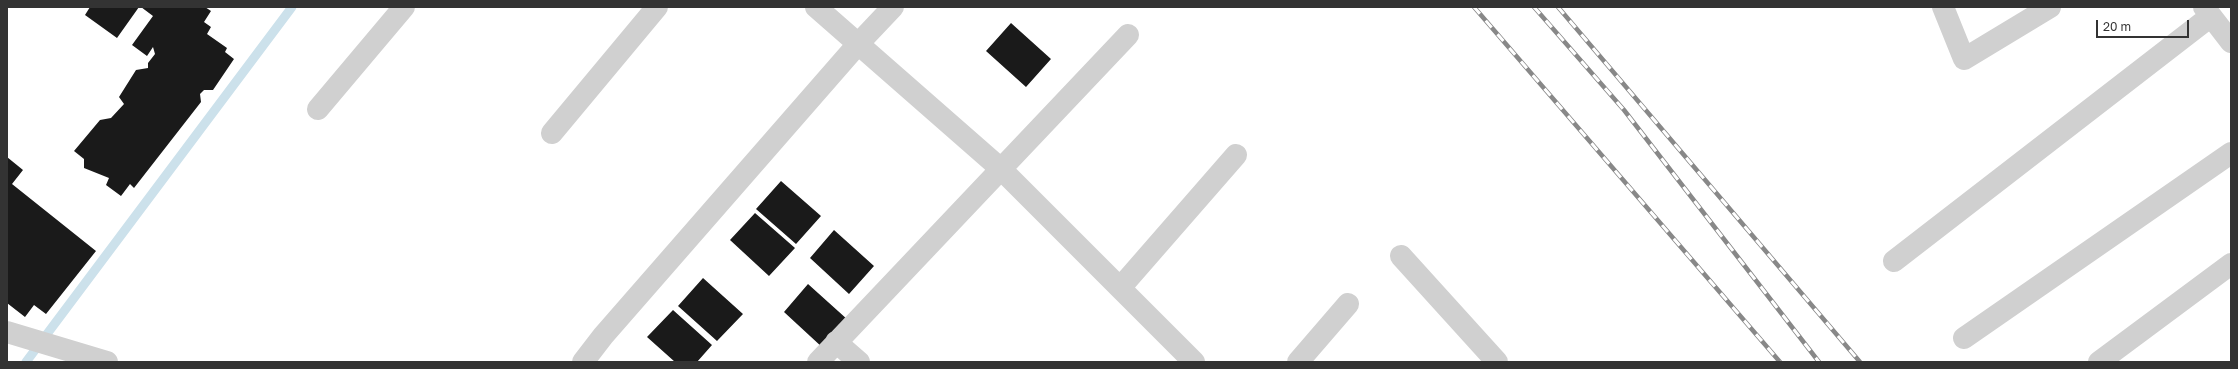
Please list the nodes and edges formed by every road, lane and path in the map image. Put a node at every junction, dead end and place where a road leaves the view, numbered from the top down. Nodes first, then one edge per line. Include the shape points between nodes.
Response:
1 (404, 7) edge
2 (657, 7) edge
3 (816, 7) edge
4 (893, 7) edge
5 (1943, 7) edge
6 (2050, 7) edge
7 (2220, 24) edge
8 (1128, 35) dead end
9 (858, 44) junction
10 (318, 109) dead end
11 (552, 133) dead end
12 (2231, 153) edge
13 (1236, 155) dead end
14 (1001, 168) junction
15 (1400, 256) dead end
16 (1894, 261) dead end
17 (2231, 264) edge
18 (1120, 288) junction
19 (1348, 304) dead end
20 (14, 335) edge
21 (1964, 338) dead end
22 (836, 342) junction
23 (106, 362) edge
24 (582, 362) edge
25 (818, 362) edge
26 (859, 362) edge
27 (1194, 362) edge
28 (1298, 362) edge
29 (1497, 362) edge
30 (2099, 362) edge

1 - 10 street
2 - 11 street
3 - 9 street
4 - 9 street
5 - 6 street via 1964,59
7 - 16 street
8 - 14 street
9 - 14 street
9 - 24 street
12 - 21 street
13 - 18 street
14 - 18 street
14 - 22 street
15 - 29 street
17 - 30 street
18 - 27 street
19 - 28 street
20 - 23 street
22 - 25 street
22 - 26 street

